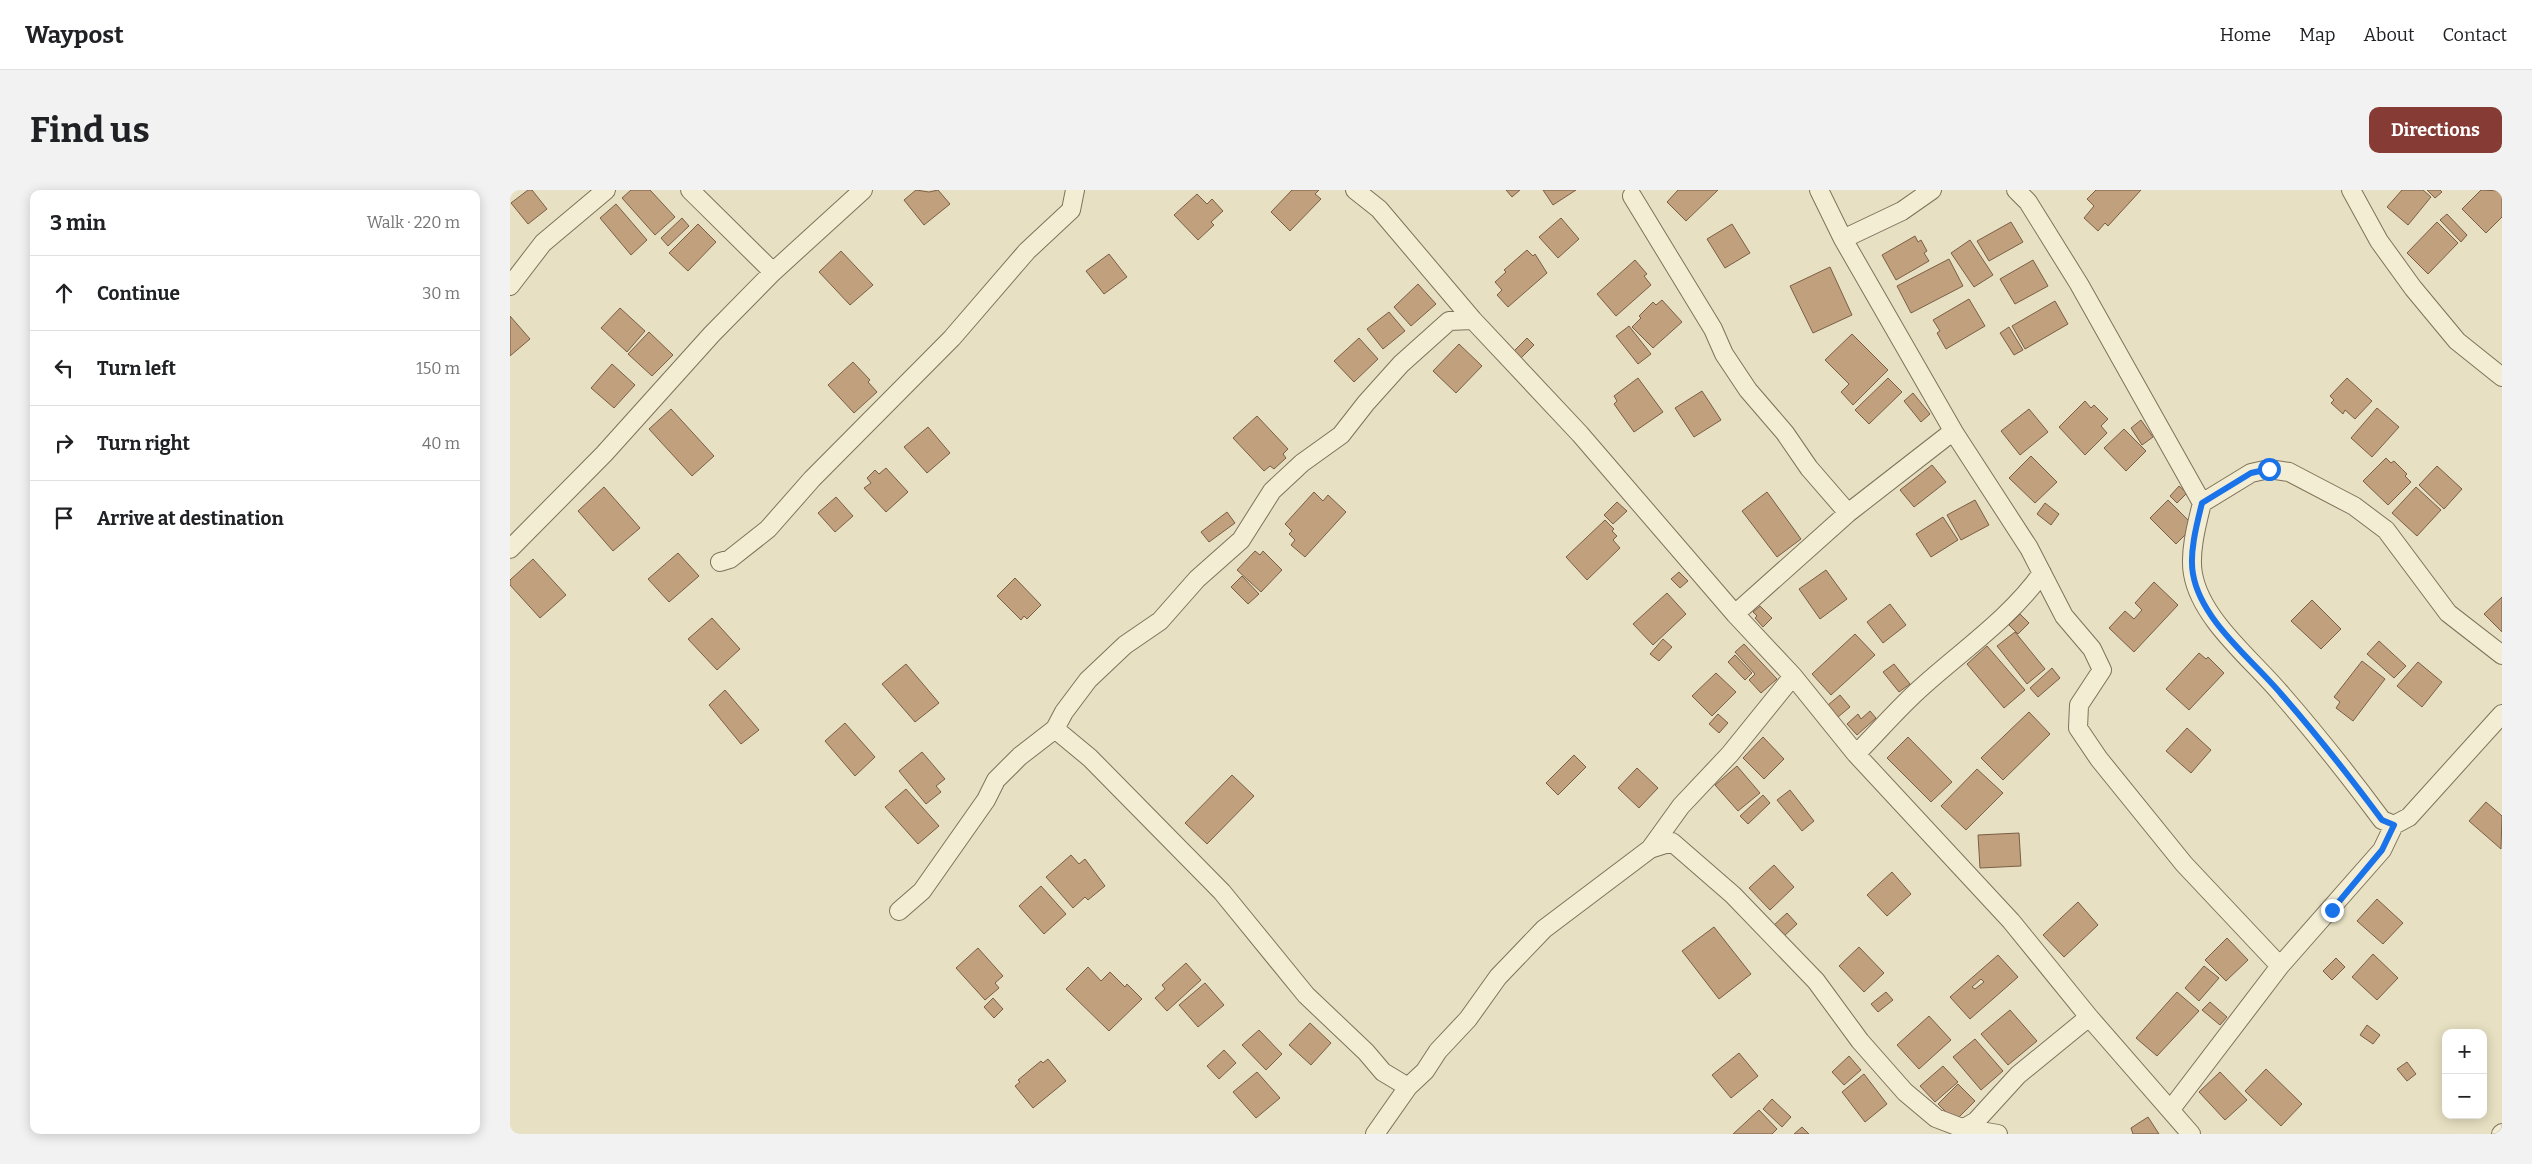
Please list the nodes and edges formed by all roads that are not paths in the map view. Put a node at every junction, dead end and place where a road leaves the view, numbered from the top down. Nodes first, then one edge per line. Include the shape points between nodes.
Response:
1 (606, 190) edge
2 (690, 190) edge
3 (863, 190) edge
4 (1075, 190) edge
5 (1355, 190) edge
6 (1819, 190) edge
7 (1932, 190) edge
8 (2351, 190) edge
9 (2027, 194) edge
10 (1632, 196) dead end
11 (1842, 239) junction
12 (773, 272) junction
13 (510, 286) edge
14 (1473, 320) junction
15 (2502, 377) edge
16 (1955, 434) junction
17 (2202, 503) junction
18 (1848, 513) junction
19 (510, 549) edge
20 (720, 562) dead end
21 (2042, 573) junction
22 (1735, 614) junction
23 (2502, 655) edge
24 (1793, 676) junction
25 (2502, 714) edge
26 (1056, 729) junction
27 (1856, 754) junction
28 (2394, 825) junction
29 (1650, 849) junction
30 (899, 911) dead end
31 (2280, 966) junction
32 (2089, 1017) junction
33 (1408, 1087) junction
34 (2171, 1109) junction
35 (1959, 1131) edge
36 (1375, 1134) edge
37 (1998, 1134) edge
38 (2191, 1134) edge

1 - 13 street via 543,244
2 - 12 street
3 - 12 street
4 - 20 street via 1071,210 1027,251 952,338 812,479 768,529
5 - 14 street via 1379,209
6 - 11 street
7 - 11 street via 1902,211
8 - 15 street via 2378,242 2413,288 2457,341
9 - 17 street
10 - 18 street via 1748,390
11 - 16 street
12 - 19 street via 712,334 604,454
14 - 22 street via 1580,434
14 - 26 street via 1449,321 1401,364 1341,435 1302,463 1272,491 1241,540 1197,579 1160,621 1125,645 1088,680 1064,712
16 - 18 street via 1947,436
16 - 21 street via 2030,548
17 - 23 street via 2251,473 2269,469 2289,472 2354,506 2386,530 2448,613
17 - 28 street via 2195,531 2193,574 2216,625 2258,666 2294,708 2382,820
18 - 22 street
21 - 27 street via 2031,588 1922,687
21 - 31 street via 2064,616 2092,650 2102,670 2080,705 2078,728 2184,864
22 - 24 street
24 - 27 street
24 - 29 street via 1730,754 1681,806
25 - 28 street via 2409,817
26 - 30 street via 1020,756 996,780 986,800 922,891
26 - 33 street via 1090,758 1222,892 1306,995 1383,1072
27 - 32 street via 2011,921
28 - 31 street via 2382,850
29 - 33 street via 1544,929 1498,977 1468,1019
29 - 35 street via 1672,842 1733,895 1816,981 1860,1041 1905,1092 1936,1118
31 - 34 street
32 - 34 street
32 - 35 street via 2018,1075 1976,1121
33 - 36 street
34 - 38 street
35 - 37 street

